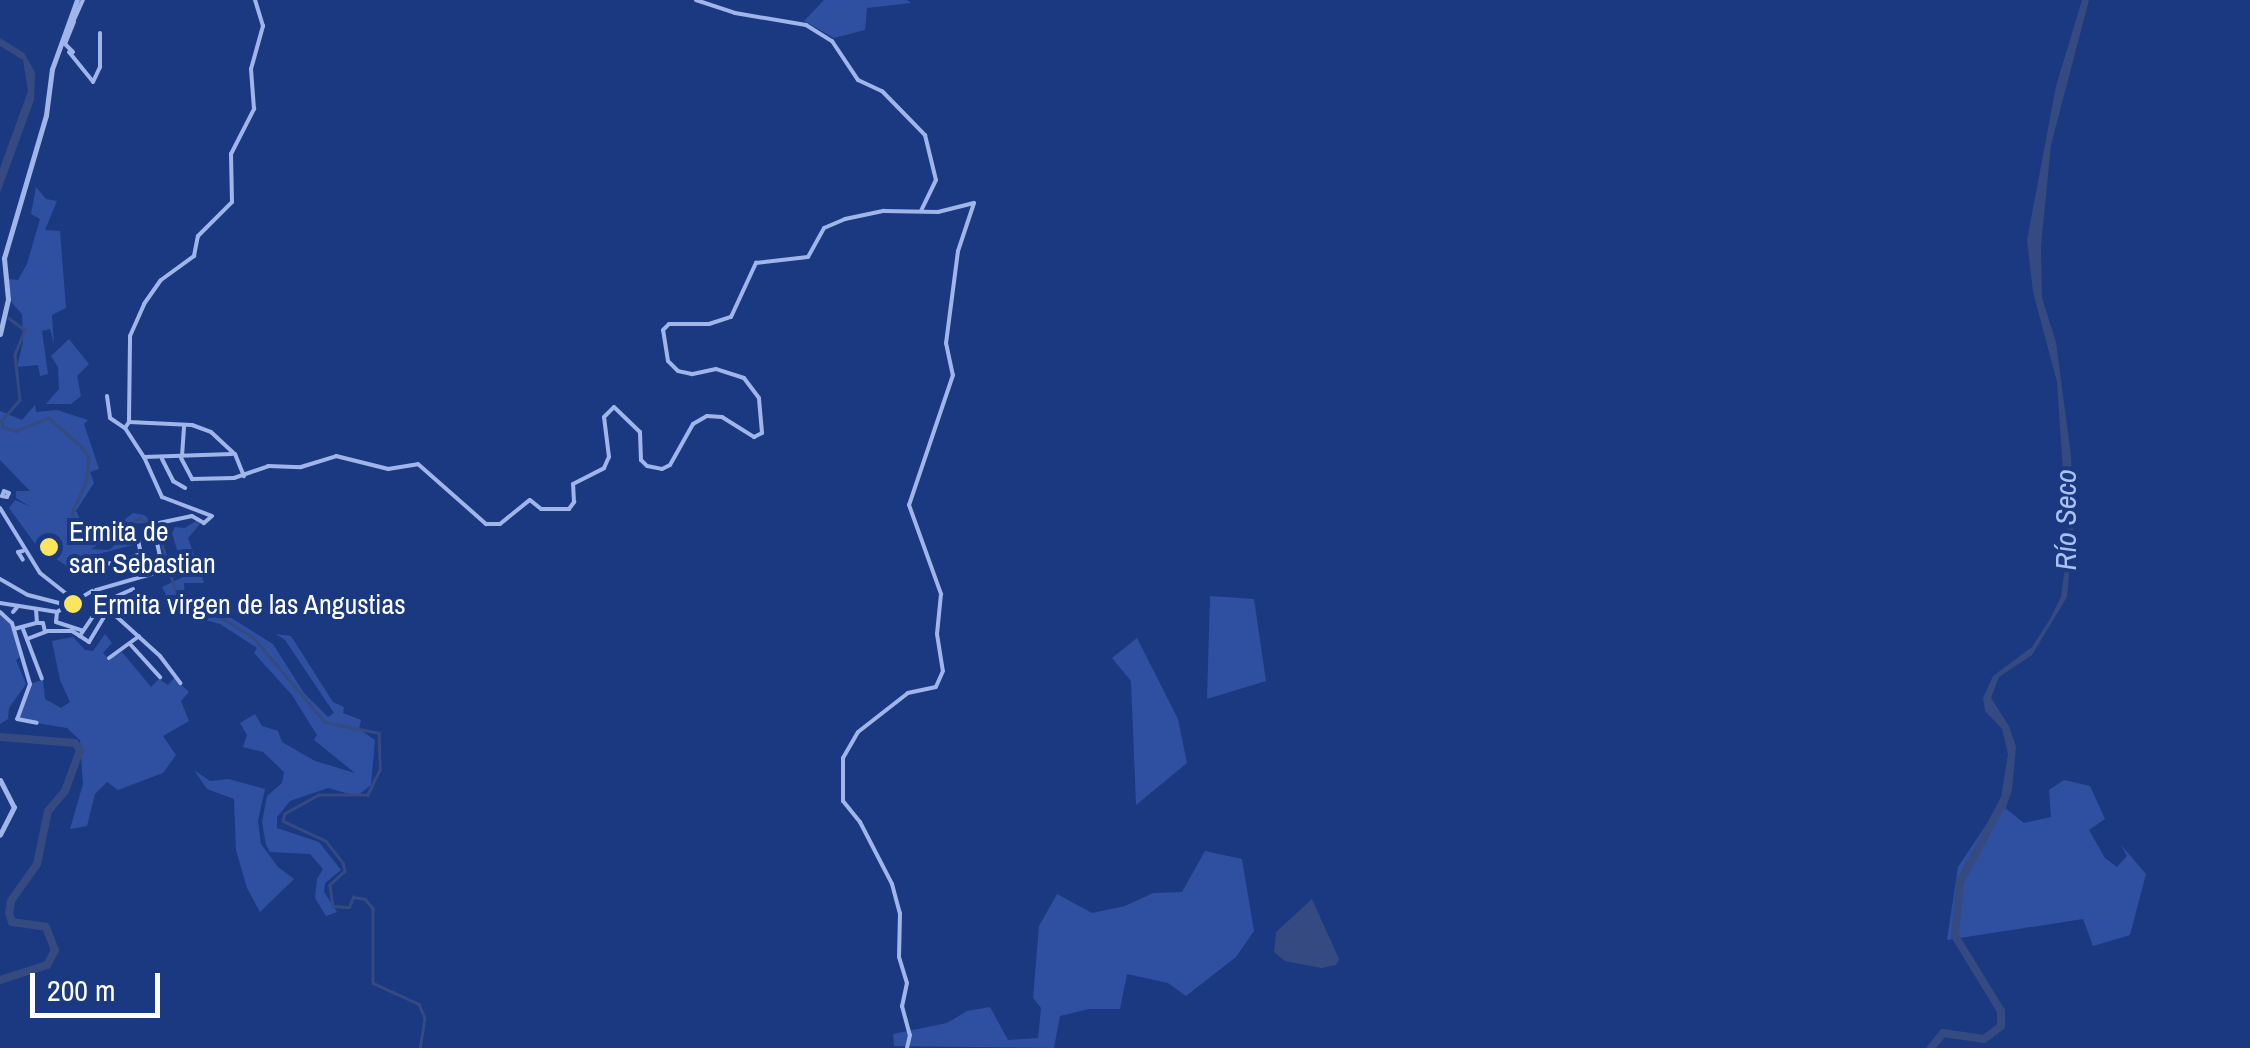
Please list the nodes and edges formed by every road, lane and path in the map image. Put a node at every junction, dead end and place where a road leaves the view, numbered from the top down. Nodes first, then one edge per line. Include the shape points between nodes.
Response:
1 (80, 0) edge
2 (255, 0) edge
3 (696, 0) edge
4 (71, 21) junction
5 (100, 33) dead end
6 (922, 211) junction
7 (0, 334) edge
8 (107, 396) dead end
9 (130, 422) junction
10 (184, 424) junction
11 (125, 428) junction
12 (235, 454) junction
13 (144, 457) junction
14 (182, 457) junction
15 (162, 458) junction
16 (244, 476) junction
17 (184, 488) dead end
18 (5, 498) dead end
19 (0, 506) edge
20 (138, 540) dead end
21 (22, 551) dead end
22 (141, 554) junction
23 (23, 560) dead end
24 (87, 570) dead end
25 (145, 574) junction
26 (0, 579) edge
27 (133, 589) dead end
28 (59, 590) junction
29 (92, 591) dead end
30 (138, 598) dead end
31 (54, 599) junction
32 (73, 599) junction
33 (102, 603) junction
34 (0, 604) edge
35 (67, 605) junction
36 (18, 606) junction
37 (36, 609) junction
38 (108, 609) junction
39 (59, 610) junction
40 (0, 612) edge
41 (13, 612) dead end
42 (67, 615) dead end
43 (26, 617) dead end
44 (36, 623) junction
45 (24, 627) junction
46 (14, 630) junction
47 (44, 632) junction
48 (82, 634) junction
49 (138, 636) junction
50 (27, 639) junction
51 (130, 644) junction
52 (108, 658) dead end
53 (160, 677) dead end
54 (42, 679) dead end
55 (180, 683) dead end
56 (37, 722) dead end
57 (0, 780) edge
58 (0, 834) edge
59 (908, 1048) edge

1 - 4 street
2 - 9 street via 263,26 251,69 254,109 231,154 232,202 198,236 194,256 161,280 144,304 130,336
3 - 6 street via 806,25 832,41 858,80 882,92 925,135 936,180
4 - 5 street via 65,44 94,82
4 - 7 street via 4,258 8,299
6 - 16 street via 884,211 824,228 808,257 756,263 731,317 663,330 668,361 678,371 716,370 744,378 762,434 754,437 722,417 707,416 693,424 662,469 641,460 640,432 614,407 604,417 609,458 604,468 573,484 570,509 541,508 530,500 500,524 475,518 418,464 388,468 336,456
6 - 59 street via 974,203 960,241 946,343 954,374 909,504 941,594 936,634 943,671 936,688 908,693 858,732 842,770 843,801 860,822 900,914
8 - 11 street via 110,418
9 - 10 street
9 - 11 street
10 - 12 street via 211,432
10 - 14 street
11 - 13 street
12 - 14 street
12 - 16 street
13 - 15 street
13 - 25 street via 162,497 212,516 204,524 185,516 158,524 160,568
14 - 15 street
14 - 16 street via 192,479
15 - 17 street
18 - 19 street
19 - 28 street via 40,573
20 - 22 street
21 - 23 street
22 - 24 street
22 - 25 street
25 - 33 street via 96,590
26 - 31 street via 28,595
27 - 33 street
28 - 31 street
28 - 32 street
29 - 32 street
30 - 38 street
31 - 35 street
32 - 35 street
33 - 38 street
33 - 48 street
34 - 36 street
35 - 39 street
36 - 37 street
36 - 41 street
37 - 39 street
37 - 44 street
38 - 48 street via 89,642
38 - 49 street
39 - 42 street
39 - 48 street via 56,622
40 - 46 street
43 - 45 street
44 - 45 street
44 - 47 street via 44,623
45 - 46 street
45 - 50 street
46 - 56 street via 30,684 17,718
47 - 48 street
47 - 50 street
49 - 51 street
49 - 55 street
50 - 54 street
51 - 52 street
51 - 53 street
57 - 58 street via 14,806

